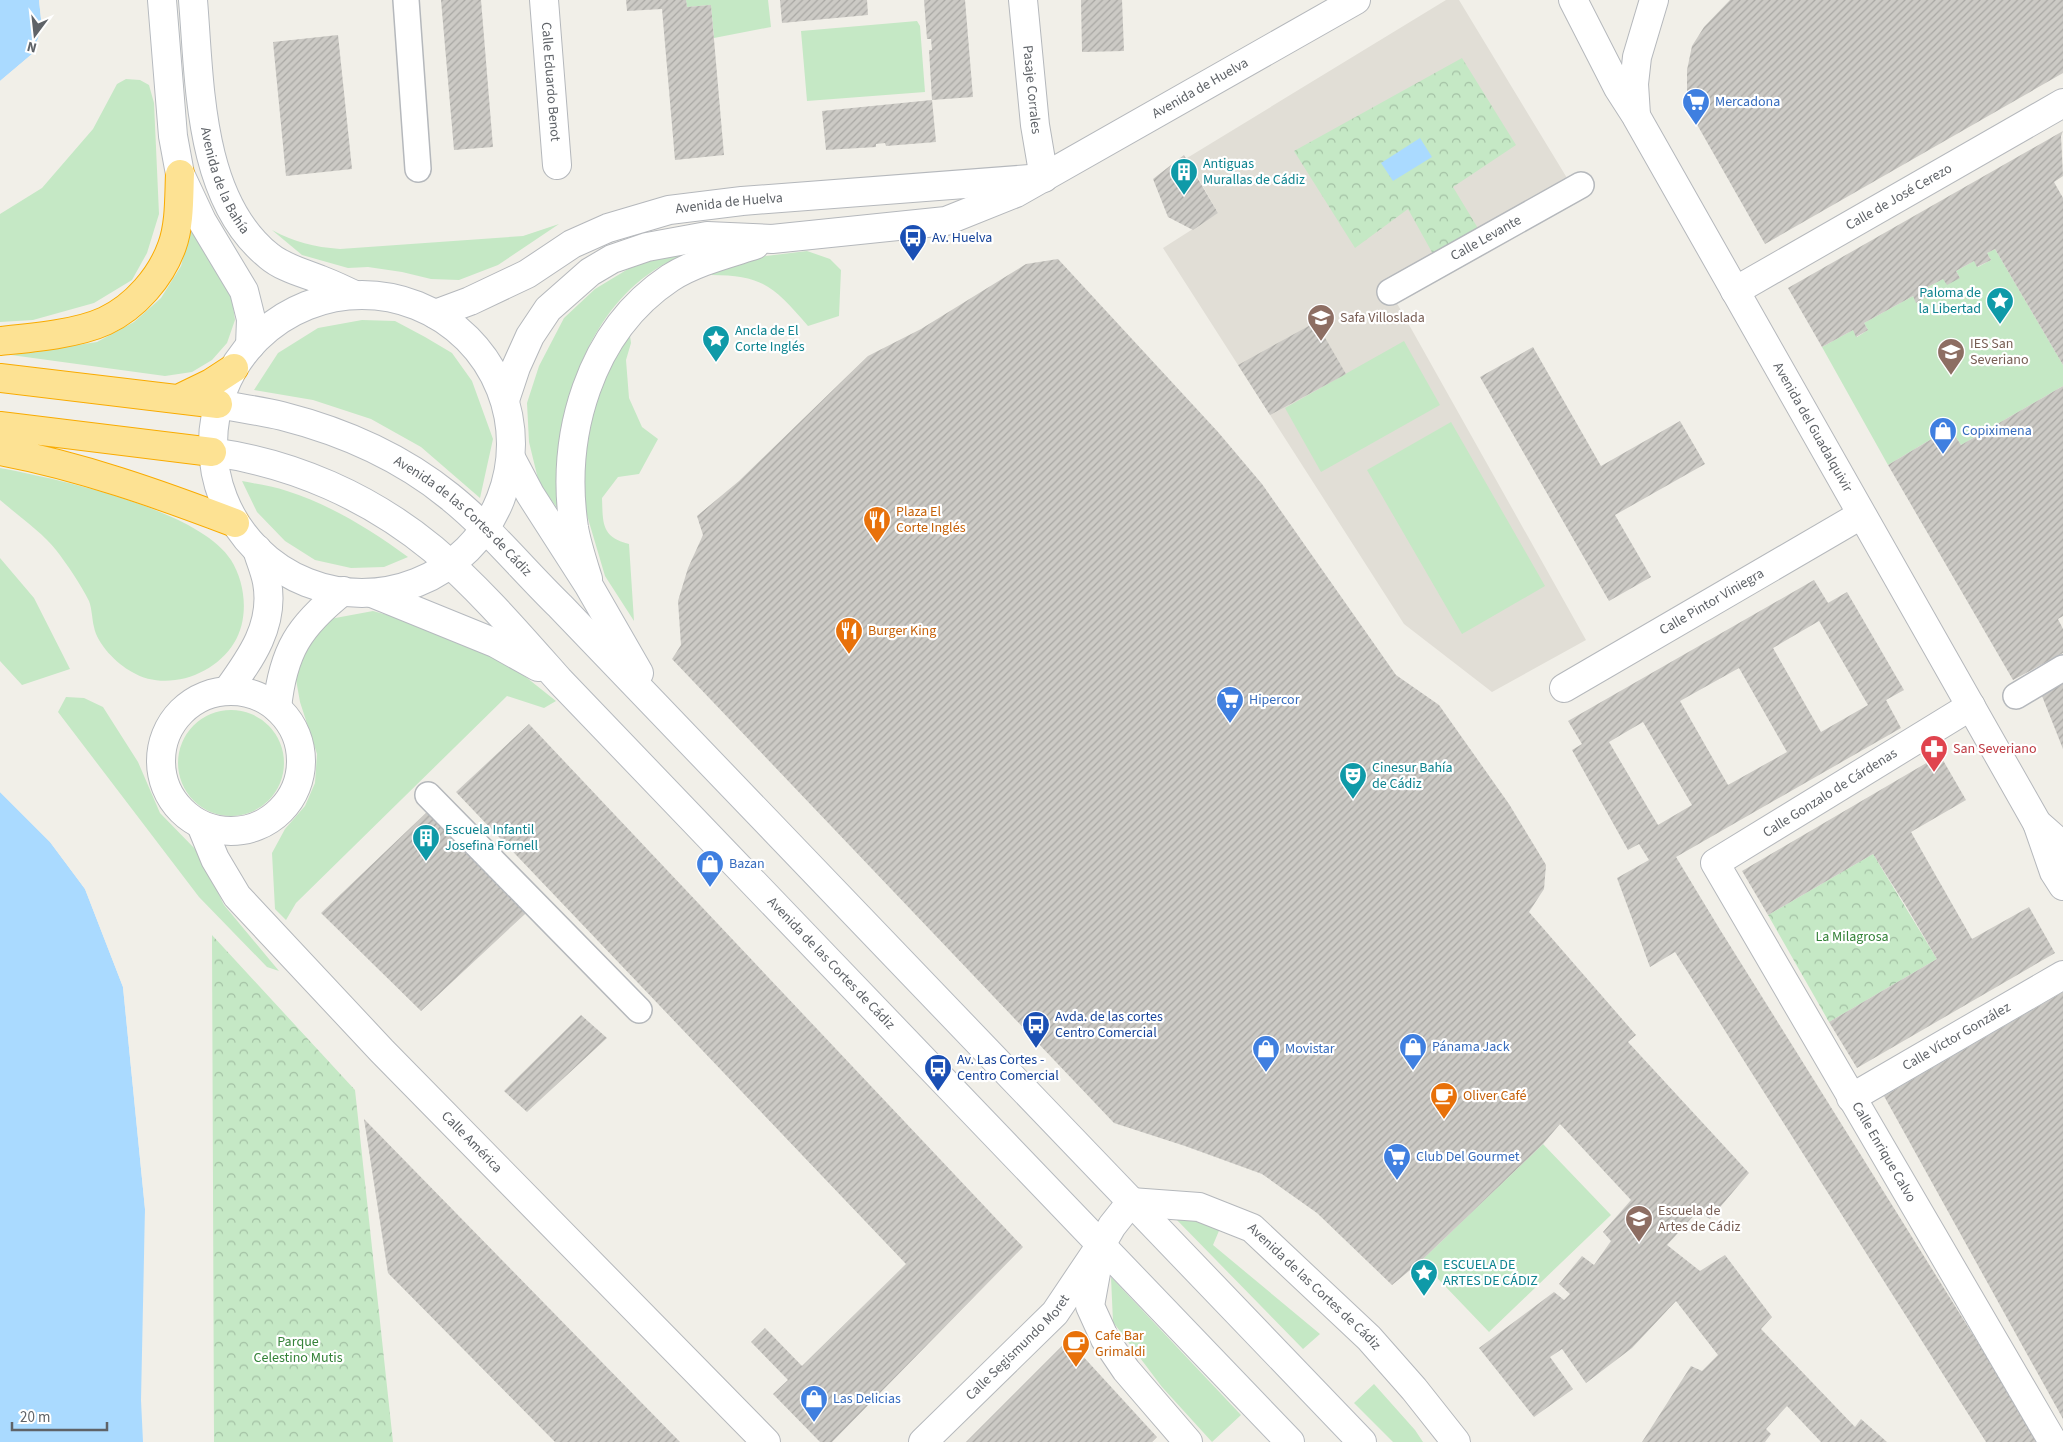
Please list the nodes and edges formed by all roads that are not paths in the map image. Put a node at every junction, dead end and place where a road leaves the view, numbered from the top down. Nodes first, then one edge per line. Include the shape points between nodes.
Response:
1 (162, 0) edge
2 (193, 0) edge
3 (406, 0) edge
4 (544, 0) edge
5 (1023, 0) edge
6 (1356, 0) edge
7 (1573, 0) edge
8 (1654, 0) edge
9 (2063, 103) edge
10 (1636, 116) junction
11 (557, 165) dead end
12 (418, 170) dead end
13 (180, 174) junction
14 (1044, 178) junction
15 (1581, 185) dead end
16 (772, 239) junction
17 (1735, 291) junction
18 (1390, 292) dead end
19 (355, 295) junction
20 (435, 314) junction
21 (0, 341) edge
22 (250, 346) junction
23 (234, 368) junction
24 (0, 378) edge
25 (178, 399) junction
26 (505, 400) junction
27 (218, 404) junction
28 (0, 426) edge
29 (0, 451) edge
30 (212, 452) junction
31 (512, 458) junction
32 (1861, 515) junction
33 (235, 523) junction
34 (485, 530) junction
35 (257, 549) junction
36 (450, 565) junction
37 (589, 586) junction
38 (343, 591) junction
39 (371, 593) junction
40 (2063, 668) edge
41 (560, 681) junction
42 (1564, 688) dead end
43 (227, 691) junction
44 (2016, 696) dead end
45 (1971, 706) junction
46 (658, 707) junction
47 (277, 708) junction
48 (428, 795) dead end
49 (2038, 823) junction
50 (201, 825) junction
51 (2063, 846) edge
52 (1715, 863) joint
53 (2063, 886) edge
54 (2063, 975) edge
55 (639, 1010) dead end
56 (1851, 1098) junction
57 (1131, 1202) junction
58 (1101, 1244) junction
59 (766, 1442) edge
60 (923, 1442) edge
61 (1188, 1442) edge
62 (1290, 1442) edge
63 (1362, 1442) edge
64 (1456, 1442) edge
65 (2053, 1442) edge

1 - 13 street via 173,136
2 - 19 street, Avenida de la Bahía via 204,126 230,208 269,256 296,271
3 - 12 street
4 - 11 street, Calle Eduardo Benot
5 - 14 street, Pasaje Corrales via 1035,125
6 - 14 street, Avenida de Huelva
7 - 10 street, Avenida del Guadalquivir
8 - 10 street via 1637,57 1634,84
9 - 17 street, Calle de José Cerezo
10 - 17 street, Avenida del Guadalquivir
13 - 21 highway via 178,216 172,246 156,276 133,304 105,322
13 - 22 street via 202,221 244,291 251,319
14 - 16 street, Avenida de Huelva via 1008,197 946,222
14 - 20 street, Avenida de Huelva via 750,200 669,210 608,228 581,240 527,274
15 - 18 street, Calle Levante
16 - 26 street, Avenida de Huelva via 707,236 647,247 612,259 590,272 548,309 530,336
16 - 37 street via 702,262 670,278 636,306 610,339 590,378 572,447 574,528
17 - 32 street, Avenida del Guadalquivir
19 - 20 street via 396,298
19 - 22 street via 307,305 276,322
20 - 26 street via 460,331 482,354
22 - 23 street
23 - 25 highway via 212,384
23 - 27 street
24 - 25 highway
25 - 27 highway
26 - 31 street via 512,428
27 - 30 street
27 - 34 street, Avenida de las Cortes de Cádiz via 282,416 363,443 435,485
28 - 30 highway
29 - 33 highway via 116,481
30 - 33 street via 219,487
30 - 36 street, Avenida de las Cortes de Cádiz via 243,456 290,469 336,487 377,510
31 - 34 street via 502,498
31 - 37 street, Avenida de las Cortes de Cádiz via 530,494
32 - 42 street, Calle Pintor Viniegra
32 - 45 street, Avenida del Guadalquivir
33 - 35 street
34 - 36 street
34 - 46 street, Avenida de las Cortes de Cádiz
35 - 38 street via 296,577
35 - 43 street via 267,581 267,620 259,644
36 - 39 street via 420,582
36 - 41 street, Avenida de las Cortes de Cádiz via 517,632
37 - 46 street, Avenida de las Cortes de Cádiz
38 - 39 street
38 - 47 street via 320,609 288,652
39 - 41 street, Avenida de las Cortes de Cádiz via 496,643
40 - 44 street
41 - 58 street, Avenida de las Cortes de Cádiz
43 - 47 street via 254,695
43 - 50 street via 204,696 184,708 171,724 163,744 161,764 164,783 172,800 185,815
45 - 49 street, Avenida del Guadalquivir
45 - 52 street, Calle Gonzalo de Cárdenas
46 - 57 street, Avenida de las Cortes de Cádiz
47 - 50 street via 292,725 301,747 302,769 296,792 283,811 264,825 244,831 222,832
48 - 55 street
49 - 51 street, Avenida del Guadalquivir
49 - 53 street via 2054,872
50 - 59 street, Calle América via 237,896 382,1051
52 - 56 street, Calle Enrique Calvo
54 - 56 street, Calle Víctor González
56 - 65 street, Calle Enrique Calvo
57 - 58 street
57 - 63 street, Avenida de las Cortes de Cádiz
57 - 64 street, Avenida de las Cortes de Cádiz via 1199,1207 1252,1228 1369,1338
58 - 60 street, Calle Segismundo Moret via 1055,1313
58 - 61 street via 1090,1306 1105,1340 1126,1370
58 - 62 street, Avenida de las Cortes de Cádiz

